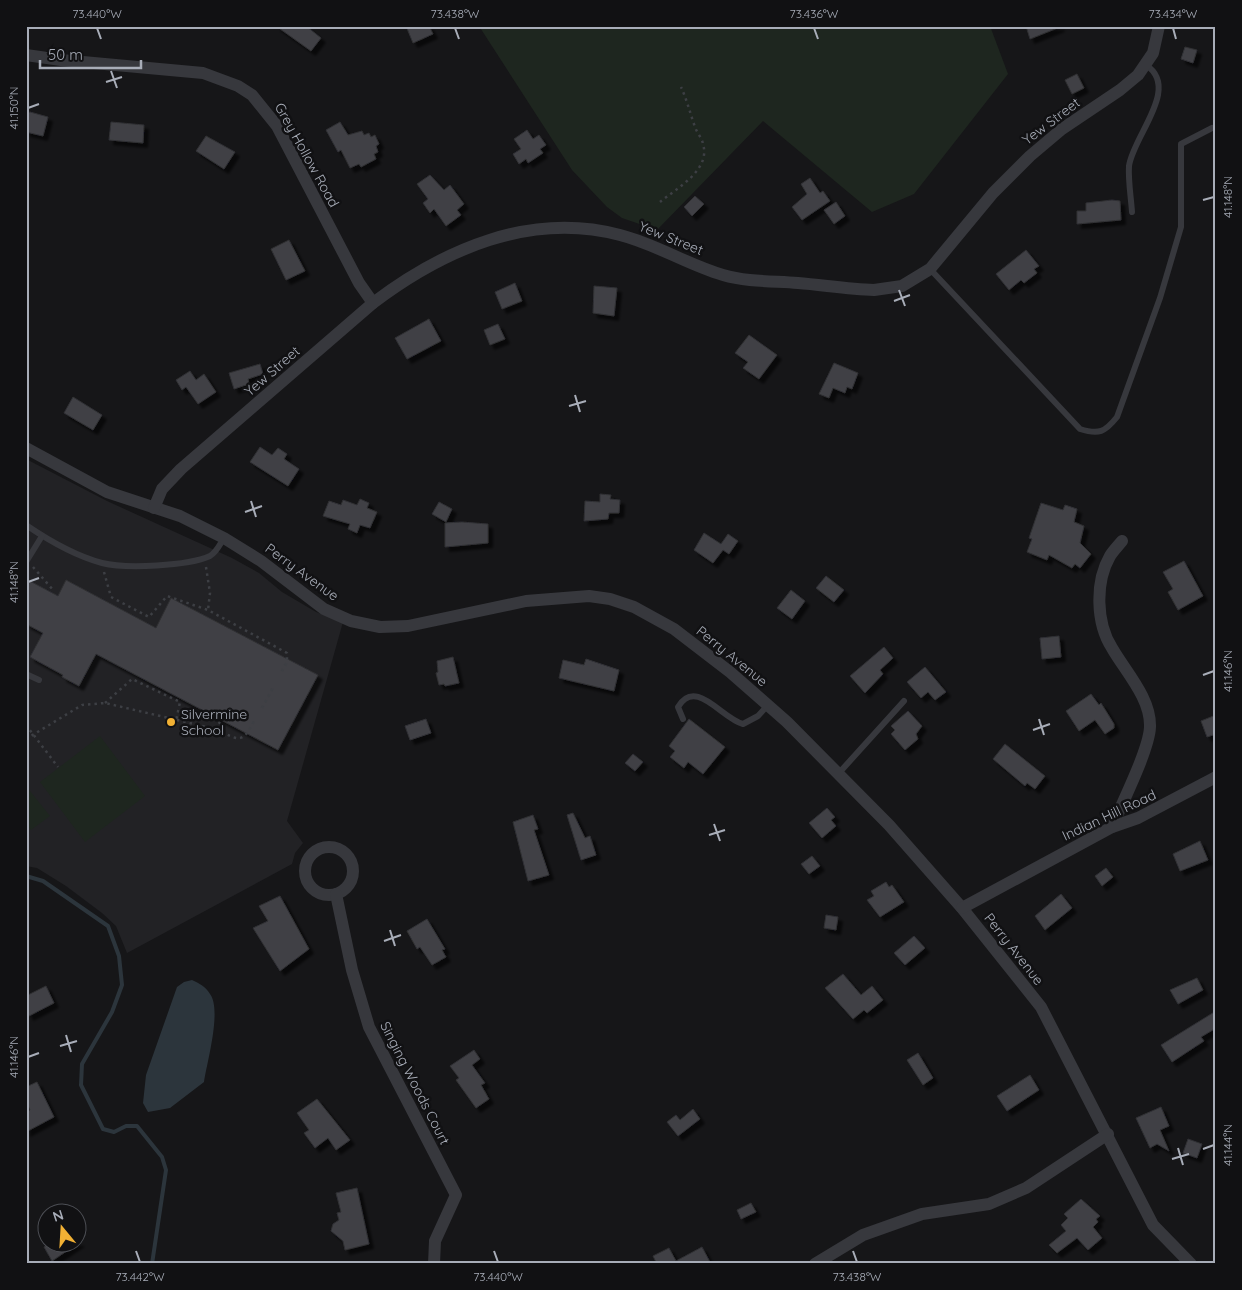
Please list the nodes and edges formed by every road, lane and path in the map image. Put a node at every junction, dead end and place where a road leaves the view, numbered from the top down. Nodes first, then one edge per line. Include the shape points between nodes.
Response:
1 (1159, 26) edge
2 (26, 55) edge
3 (1146, 65) junction
4 (680, 87) dead end
5 (1212, 128) dead end
6 (660, 202) dead end
7 (1132, 212) dead end
8 (930, 269) junction
9 (373, 303) junction
10 (26, 448) edge
11 (154, 508) junction
12 (26, 525) edge
13 (42, 536) junction
14 (224, 538) junction
15 (1122, 541) dead end
16 (27, 561) edge
17 (102, 563) junction
18 (206, 570) dead end
19 (54, 591) dead end
20 (208, 610) junction
21 (281, 673) dead end
22 (26, 674) edge
23 (39, 680) dead end
24 (274, 686) dead end
25 (904, 701) dead end
26 (105, 703) junction
27 (768, 705) junction
28 (262, 708) dead end
29 (683, 719) dead end
30 (176, 721) junction
31 (254, 721) dead end
32 (220, 722) dead end
33 (26, 725) edge
34 (215, 729) junction
35 (32, 735) junction
36 (26, 739) edge
37 (58, 768) dead end
38 (838, 773) junction
39 (1216, 777) edge
40 (1112, 827) junction
41 (336, 894) dead end
42 (962, 908) junction
43 (1108, 1134) junction
44 (434, 1264) edge
45 (815, 1264) edge
46 (1191, 1264) edge

1 - 3 street, Yew Street via 1156,45
2 - 9 street, Grey Hollow Road via 203,73 252,95 277,126 359,283
3 - 7 lane via 1155,71 1159,89 1129,165
3 - 8 street, Yew Street via 1127,86 1030,156 993,192
4 - 6 path via 704,153 700,167
5 - 8 lane via 1181,144 1181,227 1118,417 1108,428 1094,433 1080,429
8 - 9 street, Yew Street via 908,283 882,290 745,279 712,271 620,235 588,230 537,230 498,236 457,251 407,278
9 - 11 street, Yew Street via 181,469 162,489
10 - 11 street, Perry Avenue via 107,492
11 - 14 street, Perry Avenue via 180,516
12 - 13 lane
13 - 16 lane
13 - 17 lane
14 - 17 lane via 215,552 202,558 139,566
14 - 27 street, Perry Avenue via 260,560 324,609 370,626 408,626 548,597 588,596 618,601 642,610 674,629
15 - 40 street via 1110,555 1099,597 1110,646 1146,705 1150,726 1147,744
16 - 19 path
17 - 20 path via 111,597 149,617 167,596
18 - 20 path via 210,593
20 - 21 path via 287,653 287,662
22 - 23 lane
24 - 28 path
25 - 38 lane
26 - 30 path
26 - 30 path via 132,679 180,702
26 - 35 path via 82,704
27 - 29 lane via 758,716 743,724 693,695 686,697 678,707
27 - 38 street, Perry Avenue
30 - 34 path
31 - 34 path via 247,735 241,739
32 - 34 path
33 - 35 path
35 - 36 path
35 - 37 path
38 - 42 street, Perry Avenue via 890,825
39 - 40 street, Indian Hill Road via 1138,818
40 - 42 street, Indian Hill Road
41 - 44 street, Singing Woods Court via 352,970 369,1027 456,1195 435,1241
42 - 43 street, Perry Avenue via 1041,1007
43 - 45 street via 1026,1188 989,1204 922,1214 864,1235
43 - 46 street, Perry Avenue via 1153,1225

